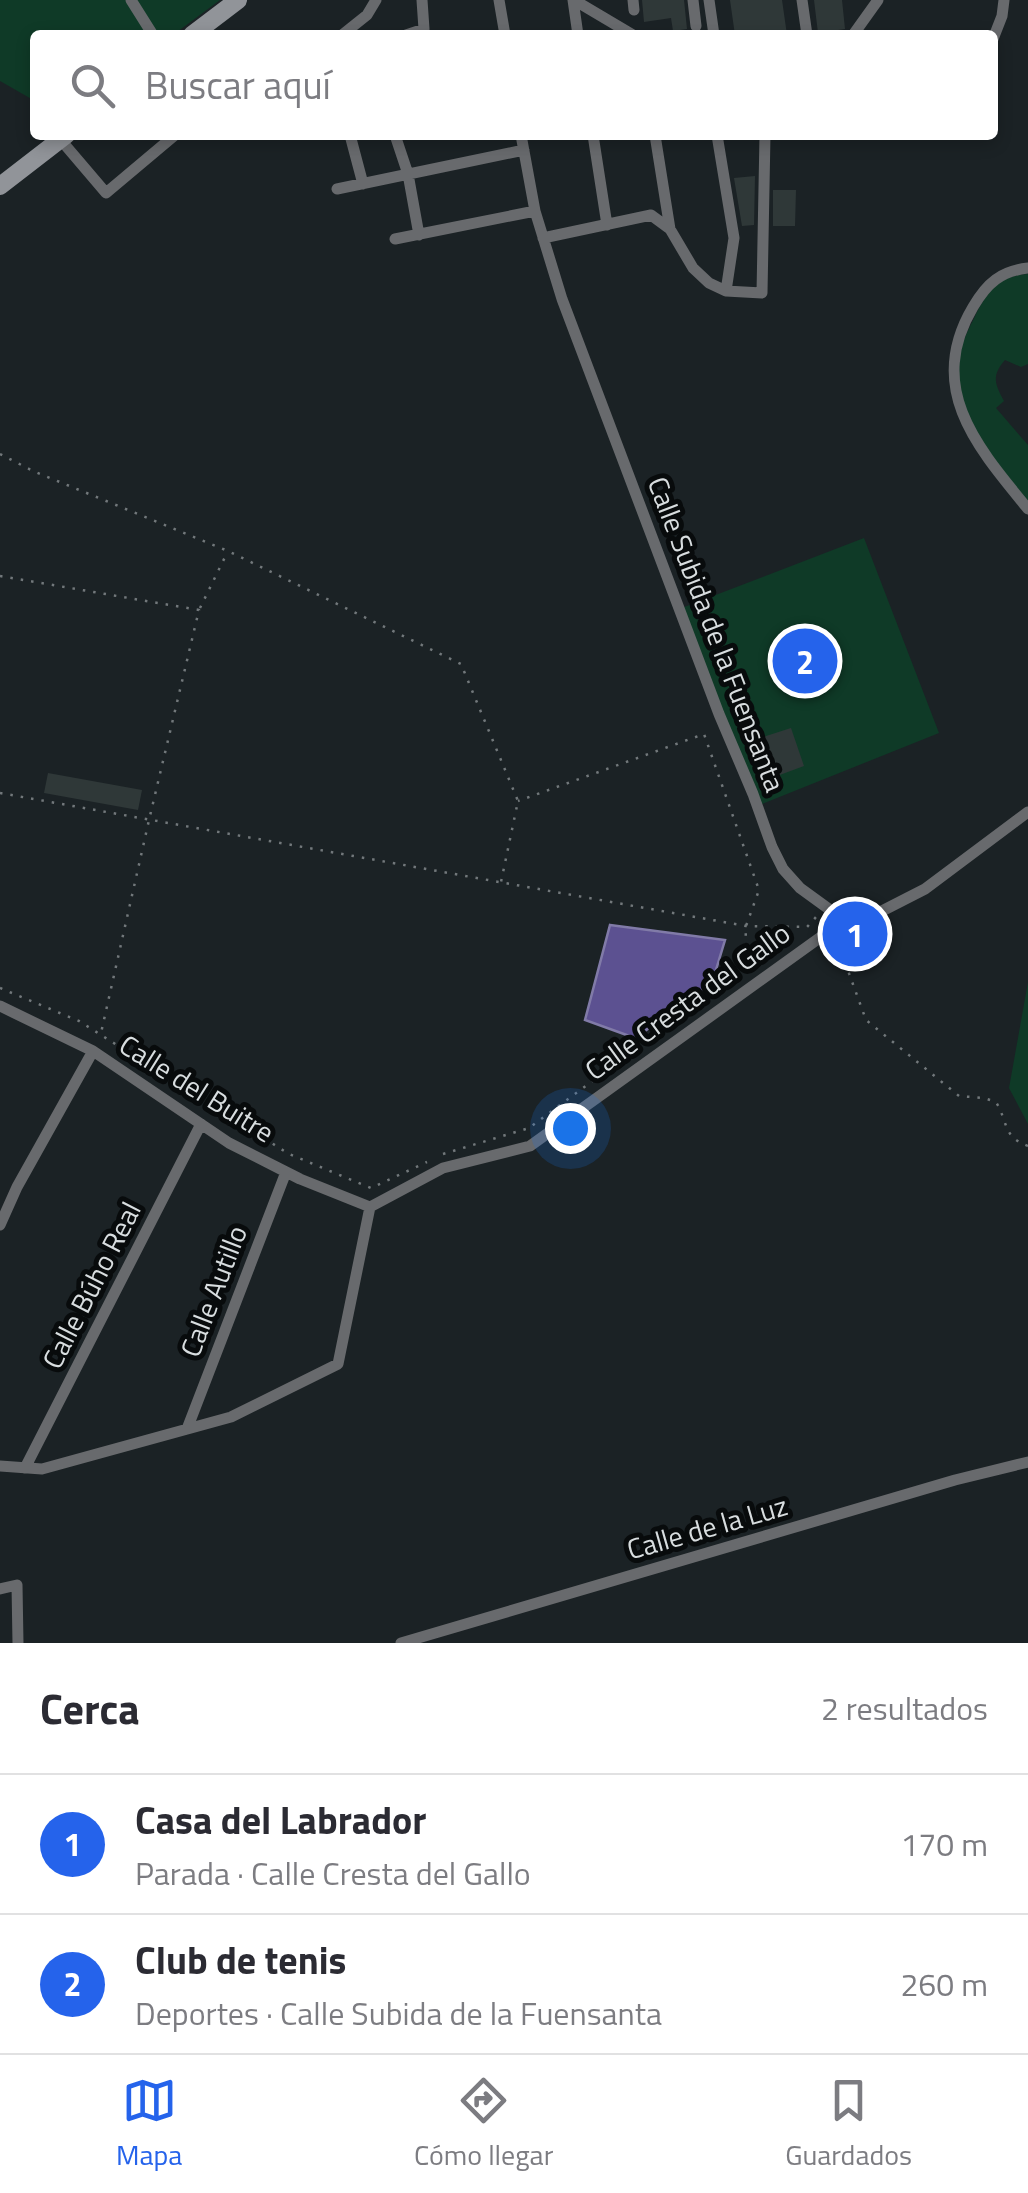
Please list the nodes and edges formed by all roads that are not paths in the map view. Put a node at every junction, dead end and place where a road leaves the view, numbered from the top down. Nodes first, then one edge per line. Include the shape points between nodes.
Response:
1 (131, 0) edge
2 (238, 0) edge
3 (376, 0) edge
4 (422, 0) edge
5 (498, 0) edge
6 (574, 0) edge
7 (692, 0) edge
8 (709, 0) edge
9 (802, 0) edge
10 (878, 0) edge
11 (1004, 0) edge
12 (696, 26) dead end
13 (150, 30) edge
14 (199, 30) edge
15 (348, 30) edge
16 (424, 30) edge
17 (503, 30) edge
18 (577, 30) edge
19 (625, 30) edge
20 (713, 30) edge
21 (806, 30) edge
22 (857, 30) edge
23 (997, 30) edge
24 (59, 140) edge
25 (65, 140) edge
26 (169, 140) edge
27 (351, 140) edge
28 (398, 140) edge
29 (522, 140) edge
30 (594, 140) edge
31 (656, 140) edge
32 (718, 140) edge
33 (765, 140) edge
34 (524, 150) junction
35 (408, 174) junction
36 (364, 184) junction
37 (0, 186) edge
38 (337, 189) dead end
39 (535, 210) junction
40 (607, 225) junction
41 (670, 229) junction
42 (419, 234) junction
43 (543, 238) junction
44 (395, 240) dead end
45 (1028, 268) edge
46 (726, 291) junction
47 (1028, 508) edge
48 (1028, 812) edge
49 (850, 916) junction
50 (0, 1006) edge
51 (93, 1051) junction
52 (201, 1124) junction
53 (286, 1172) junction
54 (370, 1207) junction
55 (0, 1225) edge
56 (187, 1429) junction
57 (1028, 1462) edge
58 (0, 1466) edge
59 (25, 1468) junction
60 (0, 1576) edge
61 (17, 1585) junction
62 (0, 1589) edge
63 (18, 1643) edge
64 (401, 1643) edge

1 - 13 street
2 - 14 main road
3 - 15 street
4 - 16 street
5 - 17 street
6 - 18 street
6 - 19 street
7 - 12 street
8 - 20 street
9 - 21 street
10 - 22 street
11 - 23 street
24 - 37 main road
25 - 26 street via 106,193
27 - 36 street
28 - 35 street
29 - 34 street, Calle Subida de la Fuensanta
30 - 40 street
31 - 41 street
32 - 46 street via 734,238
33 - 46 street via 762,293
34 - 35 street
34 - 39 street, Calle Subida de la Fuensanta
35 - 36 street
35 - 42 street
36 - 38 street
39 - 42 street
39 - 43 street, Calle Subida de la Fuensanta
40 - 41 street via 651,215
40 - 43 street
41 - 46 street via 693,268
42 - 44 street
43 - 49 street, Calle Subida de la Fuensanta via 772,847 791,879 824,908
45 - 47 street via 1000,276 980,295 953,367 968,428
48 - 49 street via 910,899
49 - 54 street, Calle Cresta del Gallo via 530,1146 443,1168
50 - 51 street, Calle del Buitre
51 - 52 street, Calle del Buitre
51 - 55 street
52 - 53 street, Calle del Buitre
52 - 59 street, Calle Búho Real
53 - 54 street, Calle del Buitre
53 - 56 street, Calle Autillo
54 - 56 street via 338,1364 231,1417
56 - 59 street via 42,1470
57 - 64 street, Calle de la Luz
58 - 59 street
60 - 61 street
61 - 62 street
61 - 63 street

